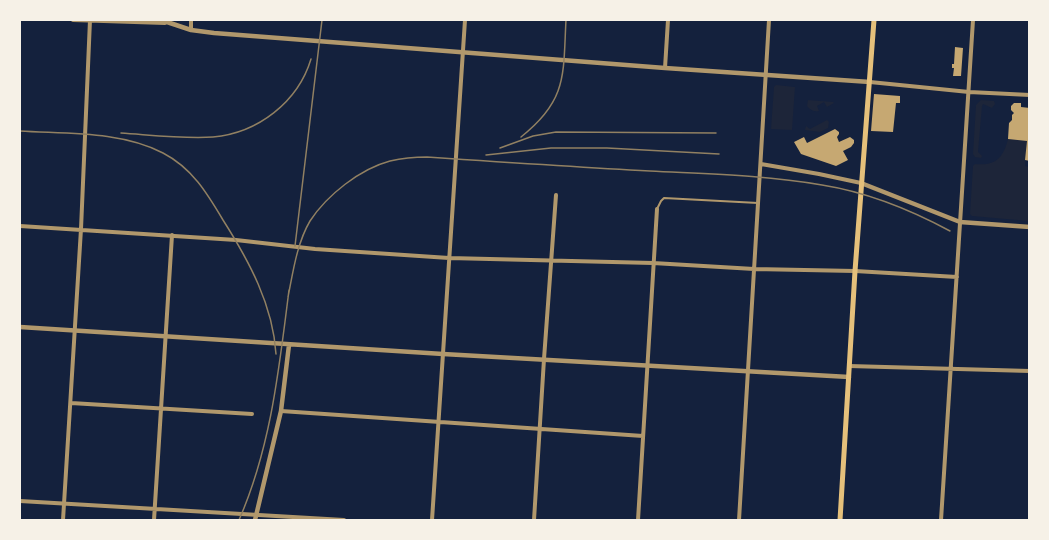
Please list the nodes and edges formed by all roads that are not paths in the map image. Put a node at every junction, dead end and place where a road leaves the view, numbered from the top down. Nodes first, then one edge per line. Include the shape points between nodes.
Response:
1 (73, 20) edge
2 (90, 20) edge
3 (161, 20) edge
4 (191, 20) edge
5 (465, 20) edge
6 (668, 20) edge
7 (769, 20) edge
8 (874, 20) edge
9 (973, 20) edge
10 (169, 23) junction
11 (191, 30) junction
12 (463, 52) junction
13 (665, 68) junction
14 (766, 75) junction
15 (870, 82) junction
16 (969, 92) junction
17 (1029, 95) edge
18 (761, 164) junction
19 (861, 183) junction
20 (556, 195) dead end
21 (758, 203) junction
22 (657, 209) joint
23 (960, 222) junction
24 (20, 225) edge
25 (1029, 227) edge
26 (81, 229) junction
27 (172, 235) junction
28 (449, 258) junction
29 (552, 260) junction
30 (653, 263) junction
31 (754, 269) junction
32 (855, 271) junction
33 (957, 277) junction
34 (20, 327) edge
35 (75, 330) junction
36 (166, 337) junction
37 (289, 345) junction
38 (443, 354) junction
39 (544, 359) junction
40 (648, 366) junction
41 (849, 366) junction
42 (951, 368) junction
43 (1029, 371) edge
44 (747, 372) junction
45 (849, 377) junction
46 (71, 403) junction
47 (160, 409) junction
48 (281, 411) junction
49 (252, 414) dead end
50 (439, 421) junction
51 (540, 429) junction
52 (643, 436) junction
53 (20, 501) edge
54 (64, 504) junction
55 (155, 510) junction
56 (255, 518) edge
57 (63, 520) edge
58 (154, 520) edge
59 (344, 520) edge
60 (432, 520) edge
61 (534, 520) edge
62 (638, 520) edge
63 (739, 520) edge
64 (840, 520) edge
65 (941, 520) edge

1 - 2 street
2 - 10 street
2 - 26 street
3 - 10 street
4 - 11 street
5 - 12 street
6 - 13 street
7 - 14 street
8 - 15 main road
9 - 16 street
10 - 11 street
11 - 12 street
12 - 13 street
12 - 28 street
13 - 14 street
14 - 15 street
14 - 18 street
15 - 16 street
15 - 19 main road
16 - 17 street
16 - 23 street
18 - 19 street
18 - 21 street
19 - 23 street
19 - 32 main road
20 - 29 street
21 - 22 lane via 664,198
21 - 31 street
22 - 30 street
23 - 25 street
23 - 33 street
24 - 26 street
26 - 27 street
26 - 35 street
27 - 28 street
27 - 36 street
28 - 29 street
28 - 38 street
29 - 30 street
29 - 39 street
30 - 31 street
30 - 40 street
31 - 32 street
31 - 44 street
32 - 33 street
32 - 41 main road
33 - 42 street
34 - 35 street
35 - 36 street
35 - 46 street
36 - 37 street
36 - 47 street
37 - 38 street
37 - 48 street
38 - 39 street
38 - 50 street
39 - 40 street
39 - 51 street
40 - 44 street
40 - 52 street
41 - 42 street
41 - 45 main road
42 - 43 street
42 - 65 street
44 - 45 street
44 - 63 street
45 - 64 main road
46 - 47 street
46 - 54 street
47 - 49 street
47 - 55 street
48 - 50 street
48 - 56 street
50 - 51 street
50 - 60 street
51 - 52 street
51 - 61 street
52 - 62 street
53 - 54 street
54 - 55 street
54 - 57 street
55 - 56 street
55 - 58 street
56 - 59 street

